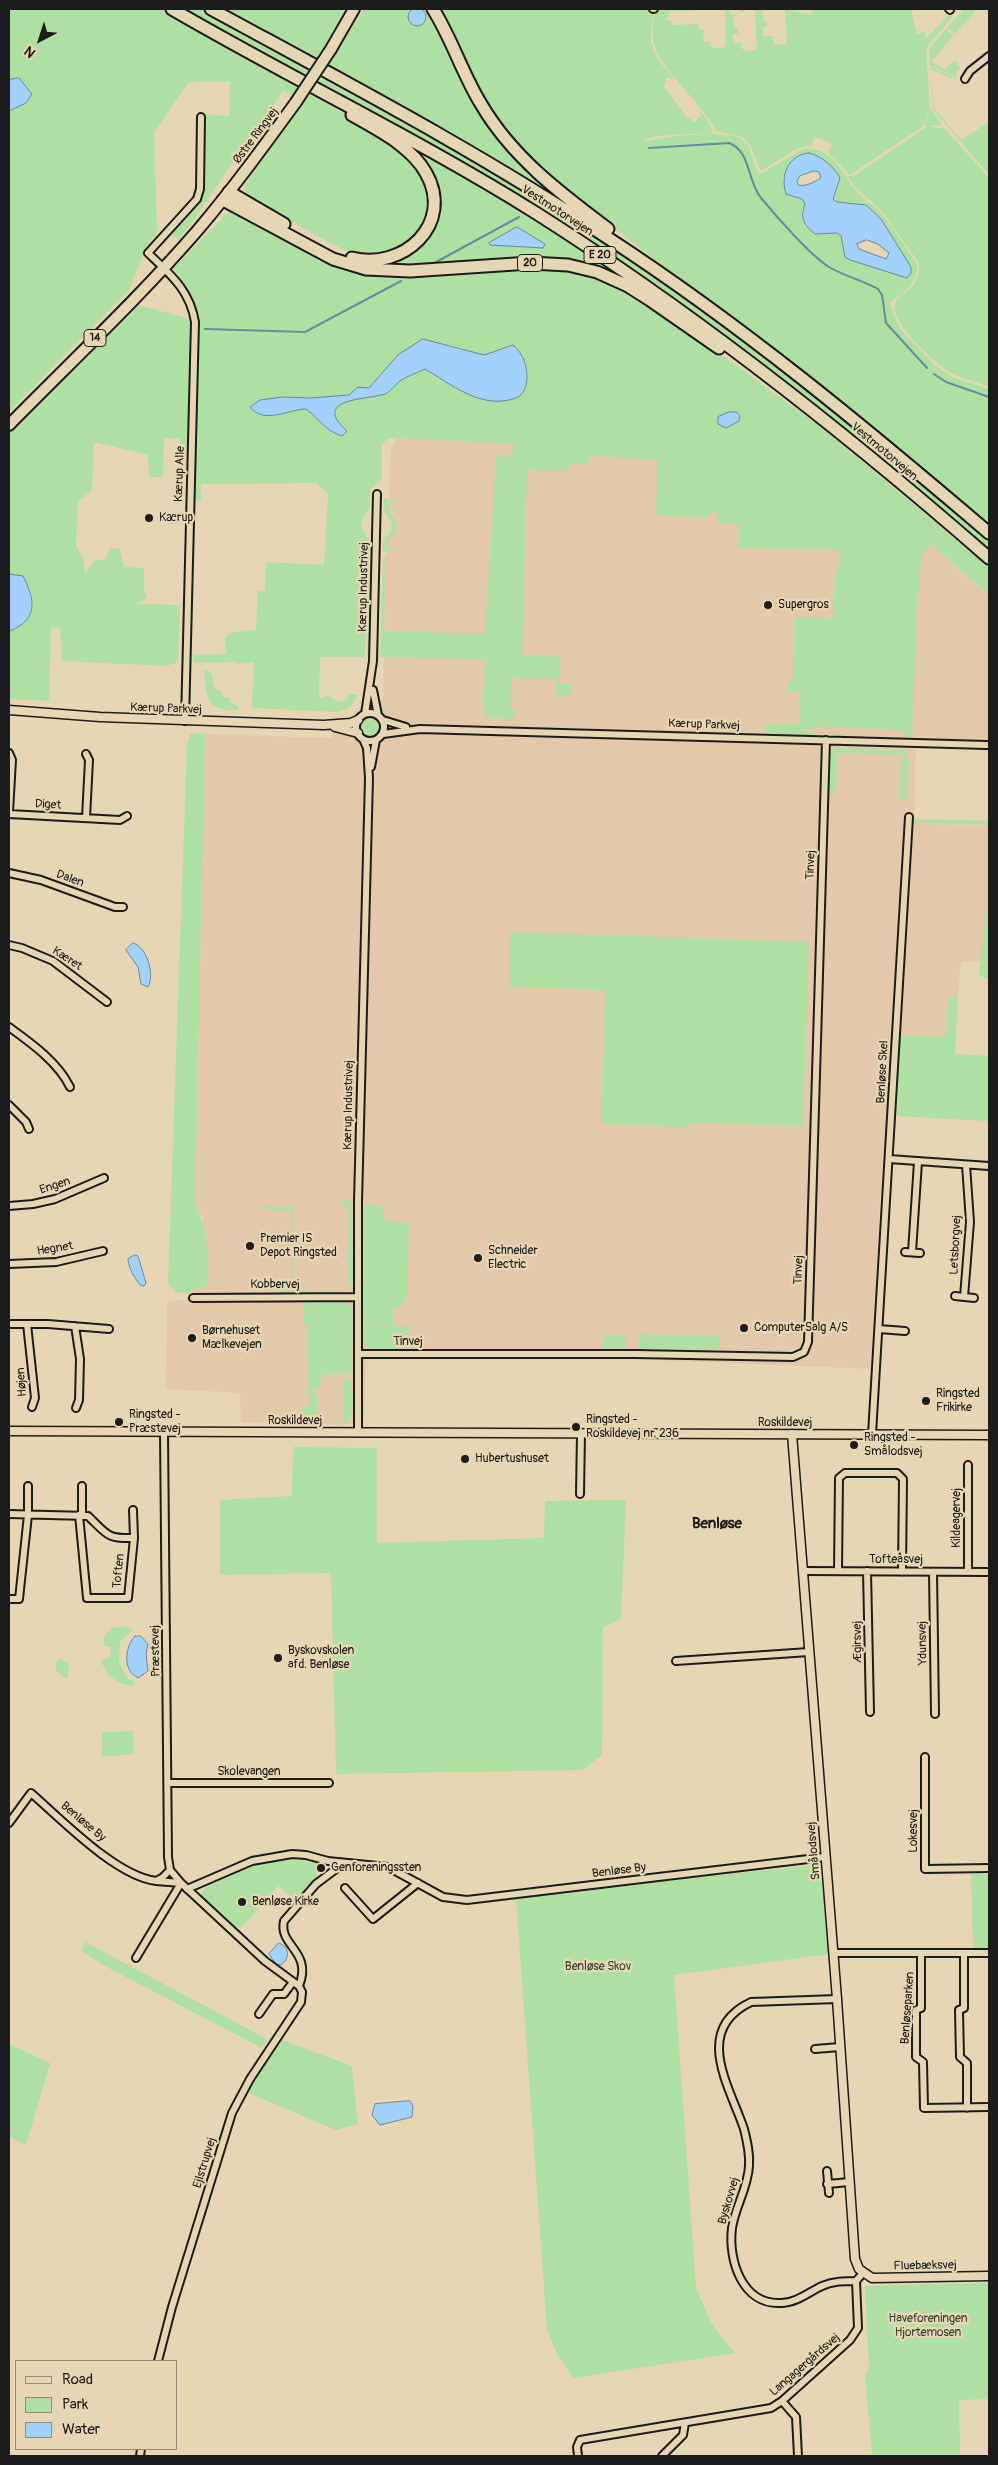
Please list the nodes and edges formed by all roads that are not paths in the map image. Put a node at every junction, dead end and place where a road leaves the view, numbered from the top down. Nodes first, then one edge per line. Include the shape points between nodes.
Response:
1 (172, 9) edge
2 (211, 9) edge
3 (354, 9) edge
4 (433, 9) edge
5 (242, 47) junction
6 (989, 56) edge
7 (965, 79) dead end
8 (201, 116) dead end
9 (226, 196) junction
10 (164, 268) junction
11 (696, 298) junction
12 (812, 410) junction
13 (9, 425) edge
14 (377, 494) dead end
15 (989, 533) edge
16 (989, 558) edge
17 (372, 679) junction
18 (9, 710) edge
19 (365, 714) junction
20 (381, 717) junction
21 (358, 720) junction
22 (185, 721) junction
23 (324, 725) junction
24 (420, 728) junction
25 (358, 733) junction
26 (383, 734) junction
27 (364, 739) junction
28 (376, 740) junction
29 (826, 740) junction
30 (987, 746) dead end
31 (9, 753) edge
32 (86, 754) dead end
33 (369, 778) junction
34 (9, 813) edge
35 (127, 816) dead end
36 (909, 817) dead end
37 (86, 818) junction
38 (9, 873) edge
39 (123, 907) dead end
40 (9, 945) edge
41 (107, 1002) dead end
42 (9, 1027) edge
43 (70, 1087) dead end
44 (9, 1105) edge
45 (28, 1129) dead end
46 (889, 1159) junction
47 (918, 1162) junction
48 (966, 1164) junction
49 (989, 1166) edge
50 (104, 1178) dead end
51 (9, 1206) edge
52 (103, 1251) dead end
53 (920, 1252) dead end
54 (9, 1264) edge
55 (955, 1296) dead end
56 (358, 1297) junction
57 (964, 1297) junction
58 (193, 1298) dead end
59 (974, 1298) dead end
60 (9, 1324) edge
61 (27, 1324) junction
62 (75, 1326) junction
63 (109, 1329) dead end
64 (879, 1329) junction
65 (905, 1331) dead end
66 (358, 1354) junction
67 (32, 1407) dead end
68 (76, 1408) dead end
69 (9, 1431) edge
70 (164, 1432) junction
71 (358, 1432) junction
72 (581, 1433) junction
73 (792, 1434) junction
74 (872, 1434) junction
75 (989, 1435) edge
76 (968, 1465) dead end
77 (28, 1486) dead end
78 (82, 1486) dead end
79 (580, 1494) dead end
80 (133, 1510) dead end
81 (9, 1514) edge
82 (28, 1515) junction
83 (80, 1515) junction
84 (134, 1538) junction
85 (803, 1571) junction
86 (838, 1571) junction
87 (867, 1572) junction
88 (902, 1572) junction
89 (933, 1572) junction
90 (968, 1572) junction
91 (989, 1572) edge
92 (9, 1599) edge
93 (809, 1652) junction
94 (676, 1660) dead end
95 (870, 1712) dead end
96 (936, 1714) dead end
97 (925, 1758) dead end
98 (329, 1782) dead end
99 (168, 1783) junction
100 (9, 1823) edge
101 (825, 1857) junction
102 (328, 1861) junction
103 (344, 1863) junction
104 (989, 1868) edge
105 (170, 1870) junction
106 (330, 1871) junction
107 (156, 1881) junction
108 (181, 1883) junction
109 (418, 1883) junction
110 (345, 1888) dead end
111 (188, 1889) junction
112 (833, 1953) junction
113 (921, 1953) junction
114 (964, 1953) junction
115 (989, 1953) edge
116 (136, 1958) dead end
117 (296, 1984) junction
118 (837, 1998) junction
119 (258, 2014) dead end
120 (840, 2047) junction
121 (815, 2049) dead end
122 (967, 2108) junction
123 (989, 2108) edge
124 (826, 2171) dead end
125 (850, 2182) junction
126 (827, 2184) junction
127 (829, 2193) dead end
128 (863, 2273) junction
129 (989, 2276) edge
130 (856, 2281) junction
131 (158, 2360) edge
132 (782, 2401) junction
133 (685, 2423) junction
134 (578, 2456) edge
135 (662, 2456) edge
136 (798, 2456) edge

1 - 5 highway, Vestmotorvejen / E 20
2 - 11 highway, Vestmotorvejen / E 20 via 470,151 603,234
3 - 9 main road, Østre Ringvej / 14, bridge via 296,102
4 - 11 highway via 480,104 518,155 552,186
5 - 9 highway via 410,152 428,176 433,191 433,208 422,236 408,250 391,259 366,262 327,249
5 - 12 highway, Vestmotorvejen / E 20 via 445,158 535,213 689,316
6 - 7 street
8 - 10 street via 200,190 197,199 148,253
9 - 10 main road, Østre Ringvej / 14
9 - 12 highway, 20 via 333,259 366,269 410,271 530,263 568,265 597,272 650,300
10 - 13 main road, Østre Ringvej / 14
10 - 22 street, Kærup Alle via 186,292 194,311 196,332
11 - 15 highway, Vestmotorvejen / E 20 via 860,425
12 - 16 highway, Vestmotorvejen / E 20
14 - 17 street, Kærup Industrivej
17 - 19 street, Kærup Industrivej
17 - 20 street, Kærup Industrivej via 373,698
18 - 22 street, Kærup Parkvej
19 - 20 street via 371,712
19 - 21 street
20 - 24 street, Kærup Parkvej via 392,724
20 - 26 street
21 - 23 street, Kærup Parkvej via 350,724
21 - 25 street
22 - 23 street, Kærup Parkvej
23 - 25 street, Kærup Parkvej
24 - 26 street, Kærup Parkvej
24 - 29 street, Kærup Parkvej
25 - 27 street
26 - 28 street
27 - 28 street
27 - 33 street, Kærup Industrivej
28 - 33 street, Kærup Industrivej
29 - 30 street, Kærup Parkvej
29 - 66 street, Tinvej via 808,1342 804,1352 793,1357
31 - 34 street, Diget via 12,760
32 - 37 street
33 - 56 street, Kærup Industrivej
34 - 37 street, Diget
35 - 37 street, Diget via 120,820
36 - 46 street, Benløse Skel
38 - 39 street, Dalen
40 - 41 street, Kæret via 53,961
42 - 43 street via 44,1055 66,1078
44 - 45 street via 26,1122
46 - 47 street
46 - 64 street, Benløse Skel
47 - 48 street
47 - 53 street via 909,1252
48 - 49 street
48 - 57 street, Letsborgvej via 970,1222
50 - 51 street, Engen via 62,1197
52 - 54 street, Hegnet via 56,1262
55 - 57 street
56 - 58 street, Kobbervej
56 - 66 street, Kærup Industrivej
57 - 59 street
60 - 61 street
61 - 62 street
61 - 67 street, Højen via 34,1389
62 - 63 street
62 - 68 street via 80,1359 80,1393
64 - 65 street
64 - 74 street, Benløse Skel
66 - 71 street, Kærup Industrivej
69 - 70 street, Roskildevej
70 - 71 street, Roskildevej
70 - 99 street, Præstevej
71 - 72 street, Roskildevej
72 - 73 street, Roskildevej
72 - 79 street
73 - 74 street, Roskildevej
73 - 85 street, Smålodsvej
74 - 75 street, Roskildevej
76 - 90 street, Kildeagervej
77 - 82 street
78 - 83 street
80 - 84 street, Toften
81 - 82 street
82 - 83 street
82 - 92 street via 19,1599
83 - 84 street via 88,1516 108,1536
83 - 84 street, Toften via 86,1598 128,1598
85 - 86 street, Tofteåsvej
85 - 93 street, Smålodsvej
86 - 87 street, Tofteåsvej
86 - 88 street via 839,1478 845,1472 870,1472 896,1473 903,1479
87 - 88 street, Tofteåsvej
87 - 95 street, Ægirsvej
88 - 89 street, Tofteåsvej
89 - 90 street, Tofteåsvej
89 - 96 street, Ydunsvej
90 - 91 street, Tofteåsvej
93 - 94 street
93 - 101 street, Smålodsvej
97 - 104 street, Lokesvej via 925,1869
98 - 99 street, Skolevangen
99 - 105 street, Præstevej
100 - 107 street, Benløse By via 32,1793 114,1863 135,1876
101 - 109 street, Benløse By via 467,1900 443,1897
101 - 112 street, Smålodsvej
102 - 103 street, Benløse By
102 - 106 street
102 - 111 street, Benløse By via 306,1855 268,1857
103 - 106 street
103 - 109 street, Benløse By via 388,1867
105 - 107 street
105 - 108 street
106 - 117 street via 284,1921 285,1935 303,1965 303,1975
107 - 108 street, Benløse By
108 - 111 street
108 - 116 street
109 - 110 street via 373,1919
111 - 117 street via 265,1961
112 - 113 street, Benløseparken
112 - 118 street, Smålodsvej
113 - 114 street, Benløseparken
113 - 122 street, Benløseparken via 921,2008 916,2010 916,2057 923,2062 924,2108
114 - 115 street, Benløseparken
114 - 122 street via 964,2008 959,2010 960,2057 967,2063
117 - 119 street via 284,1994 273,1994
117 - 131 street, Ejlstrupvej via 302,1992 302,2002 250,2079 232,2113
118 - 120 street, Smålodsvej
118 - 130 street, Byskovvej via 751,2002 739,2008 725,2025 720,2068 743,2127 749,2167 746,2187 732,2227 731,2244 739,2276 752,2294 762,2300 782,2304 824,2285
120 - 121 street
120 - 125 street, Smålodsvej
122 - 123 street, Benløseparken
124 - 126 street
125 - 126 street
125 - 128 street, Smålodsvej via 856,2259
126 - 127 street
128 - 129 street, Fluebæksvej via 877,2278
128 - 130 street
130 - 132 street, Langagergårdsvej via 858,2328 850,2340
132 - 133 street, Langagergårdsvej via 771,2408
132 - 136 street via 796,2417
133 - 134 street, Langagergårdsvej via 580,2440 576,2447
133 - 135 street via 684,2435

